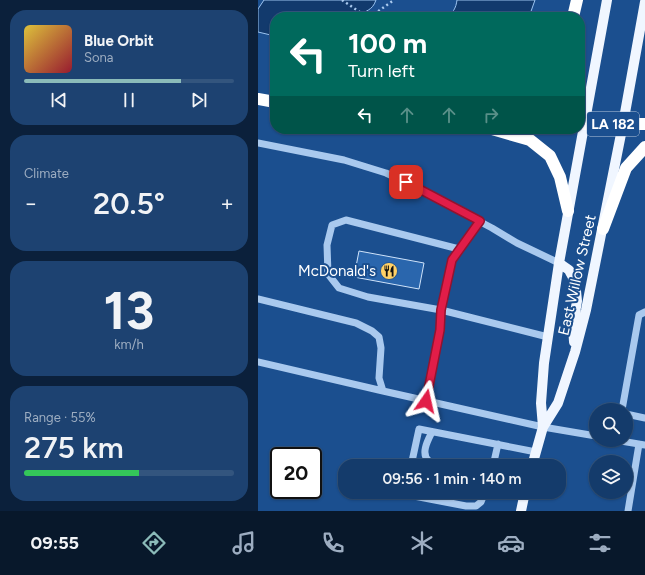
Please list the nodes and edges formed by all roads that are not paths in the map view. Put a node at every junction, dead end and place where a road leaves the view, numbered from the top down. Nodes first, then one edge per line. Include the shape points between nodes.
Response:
1 (578, 0) edge
2 (607, 0) edge
3 (645, 2) edge
4 (574, 12) edge
5 (258, 99) edge
6 (270, 101) edge
7 (585, 109) edge
8 (585, 124) edge
9 (623, 124) junction
10 (645, 124) edge
11 (509, 134) edge
12 (580, 134) edge
13 (258, 143) edge
14 (645, 147) edge
15 (568, 211) junction
16 (480, 221) junction
17 (603, 229) junction
18 (459, 249) junction
19 (559, 263) junction
20 (258, 299) edge
21 (441, 310) junction
22 (645, 312) edge
23 (548, 337) junction
24 (575, 352) junction
25 (258, 362) edge
26 (383, 391) junction
27 (426, 401) junction
28 (623, 403) edge
29 (633, 415) edge
30 (645, 418) edge
31 (543, 427) junction
32 (432, 432) junction
33 (589, 435) edge
34 (498, 444) junction
35 (642, 445) edge
36 (536, 452) junction
37 (413, 459) edge
38 (427, 459) edge
39 (495, 459) edge
40 (534, 459) edge
41 (430, 499) edge
42 (482, 499) edge
43 (524, 499) edge
44 (521, 511) edge
45 (628, 511) edge

1 - 4 highway
2 - 7 main road, East Willow Street
3 - 9 main road, East Willow Street
5 - 6 highway
8 - 9 highway, LA 182
9 - 10 highway, LA 182
9 - 17 main road, East Willow Street
11 - 15 highway via 530,140 550,156 560,177
12 - 15 main road, East Willow Street
13 - 16 street via 344,160 386,173
14 - 17 highway via 626,168
15 - 19 main road, East Willow Street
16 - 18 street
16 - 19 street via 517,243
17 - 24 main road, East Willow Street
18 - 21 street via 452,260
18 - 21 street via 346,220 332,225 327,245 328,274 339,288 368,297
19 - 23 main road, East Willow Street
19 - 24 main road via 569,270 575,281
20 - 26 street via 356,323 372,331 379,338 381,348 379,378
21 - 23 street
21 - 27 street via 440,330
22 - 28 street via 638,315
23 - 31 main road, East Willow Street via 541,403
24 - 31 main road, East Willow Street via 558,403
25 - 26 street
26 - 27 street
27 - 31 street
29 - 30 street
31 - 33 street
31 - 36 main road, East Willow Street
32 - 34 street
32 - 37 street via 419,429
32 - 38 street via 426,444
34 - 36 street
34 - 39 street
35 - 45 street
36 - 40 main road, East Willow Street
41 - 42 street via 476,506
43 - 44 main road

